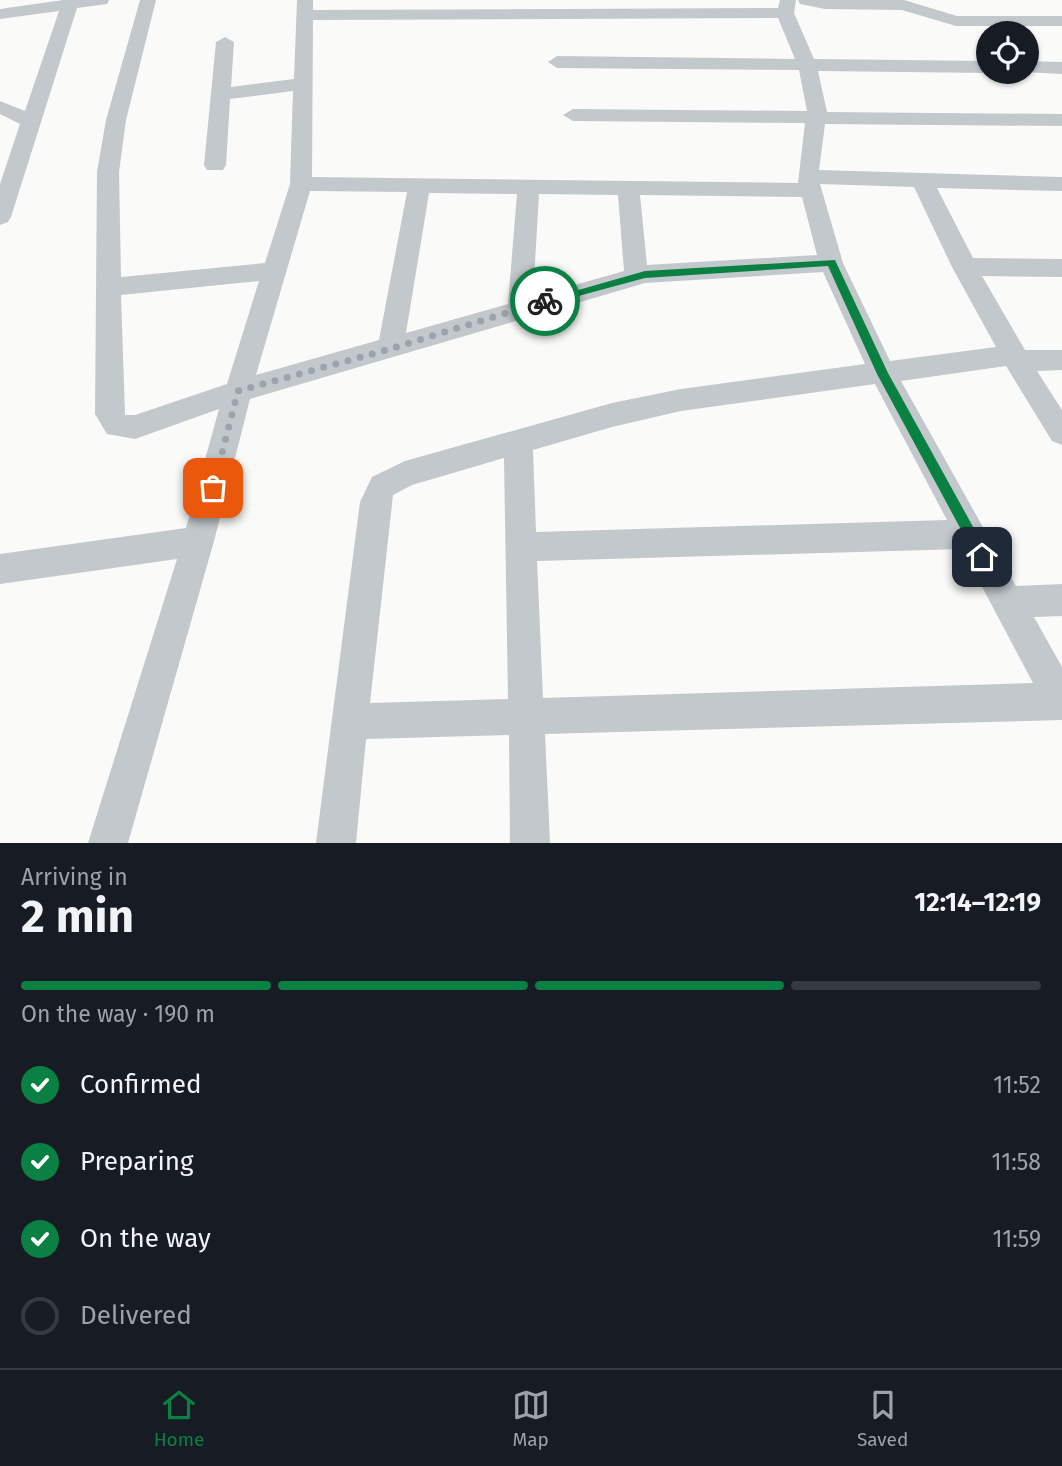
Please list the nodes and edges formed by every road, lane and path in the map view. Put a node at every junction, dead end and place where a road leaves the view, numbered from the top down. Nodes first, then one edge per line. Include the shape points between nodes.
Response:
1 (102, 0) edge
2 (148, 0) edge
3 (967, 0) edge
4 (69, 2) edge
5 (793, 4) edge
6 (305, 7) edge
7 (0, 14) edge
8 (976, 21) edge
9 (1000, 21) edge
10 (1039, 21) edge
11 (1062, 21) edge
12 (225, 42) dead end
13 (557, 62) dead end
14 (807, 66) junction
15 (976, 67) edge
16 (1039, 67) edge
17 (1062, 68) edge
18 (304, 84) junction
19 (220, 94) junction
20 (0, 107) edge
21 (573, 115) dead end
22 (817, 118) junction
23 (1062, 120) edge
24 (30, 121) junction
25 (215, 165) dead end
26 (922, 180) junction
27 (808, 183) junction
28 (301, 184) junction
29 (1062, 184) edge
30 (419, 185) junction
31 (5, 186) edge
32 (529, 186) junction
33 (628, 187) junction
34 (0, 217) edge
35 (831, 262) junction
36 (964, 267) junction
37 (1062, 268) edge
38 (276, 271) junction
39 (636, 276) junction
40 (110, 286) junction
41 (520, 308) junction
42 (390, 349) junction
43 (1016, 358) junction
44 (1062, 360) edge
45 (883, 374) junction
46 (238, 391) junction
47 (1062, 433) edge
48 (518, 442) junction
49 (970, 534) junction
50 (198, 541) junction
51 (522, 547) junction
52 (0, 569) edge
53 (1062, 600) edge
54 (1007, 602) junction
55 (1061, 701) edge
56 (528, 717) junction
57 (349, 722) junction
58 (108, 843) edge
59 (336, 843) edge
60 (530, 843) edge

1 - 4 street
2 - 40 street via 110,146
3 - 9 street
4 - 7 street
4 - 24 street
5 - 6 street
5 - 8 street via 903,5 944,20
5 - 14 street
6 - 18 street
10 - 11 street
12 - 19 street
13 - 14 street
14 - 15 street
14 - 22 street
16 - 17 street
18 - 19 street
18 - 28 street
19 - 25 street
20 - 24 street
21 - 22 street
22 - 23 street
22 - 27 street
24 - 31 street
26 - 27 street
26 - 29 street
26 - 36 street
27 - 33 street
27 - 35 street
28 - 30 street
28 - 38 street
30 - 32 street
30 - 42 street
31 - 34 street
32 - 33 street
32 - 41 street
33 - 39 street
35 - 39 street
35 - 45 street
36 - 37 street
36 - 43 street
38 - 40 street
38 - 46 street
39 - 41 street
40 - 46 street via 109,414 117,426 135,427
41 - 42 street
42 - 46 street
43 - 44 street
43 - 45 street
43 - 47 street
45 - 48 street via 681,400
45 - 49 street
46 - 50 street
48 - 51 street
48 - 57 street via 405,474 382,486 375,502
49 - 51 street
49 - 54 street
50 - 52 street
50 - 58 street
51 - 56 street
53 - 54 street
54 - 55 street
55 - 56 street
56 - 57 street
56 - 60 street
57 - 59 street

